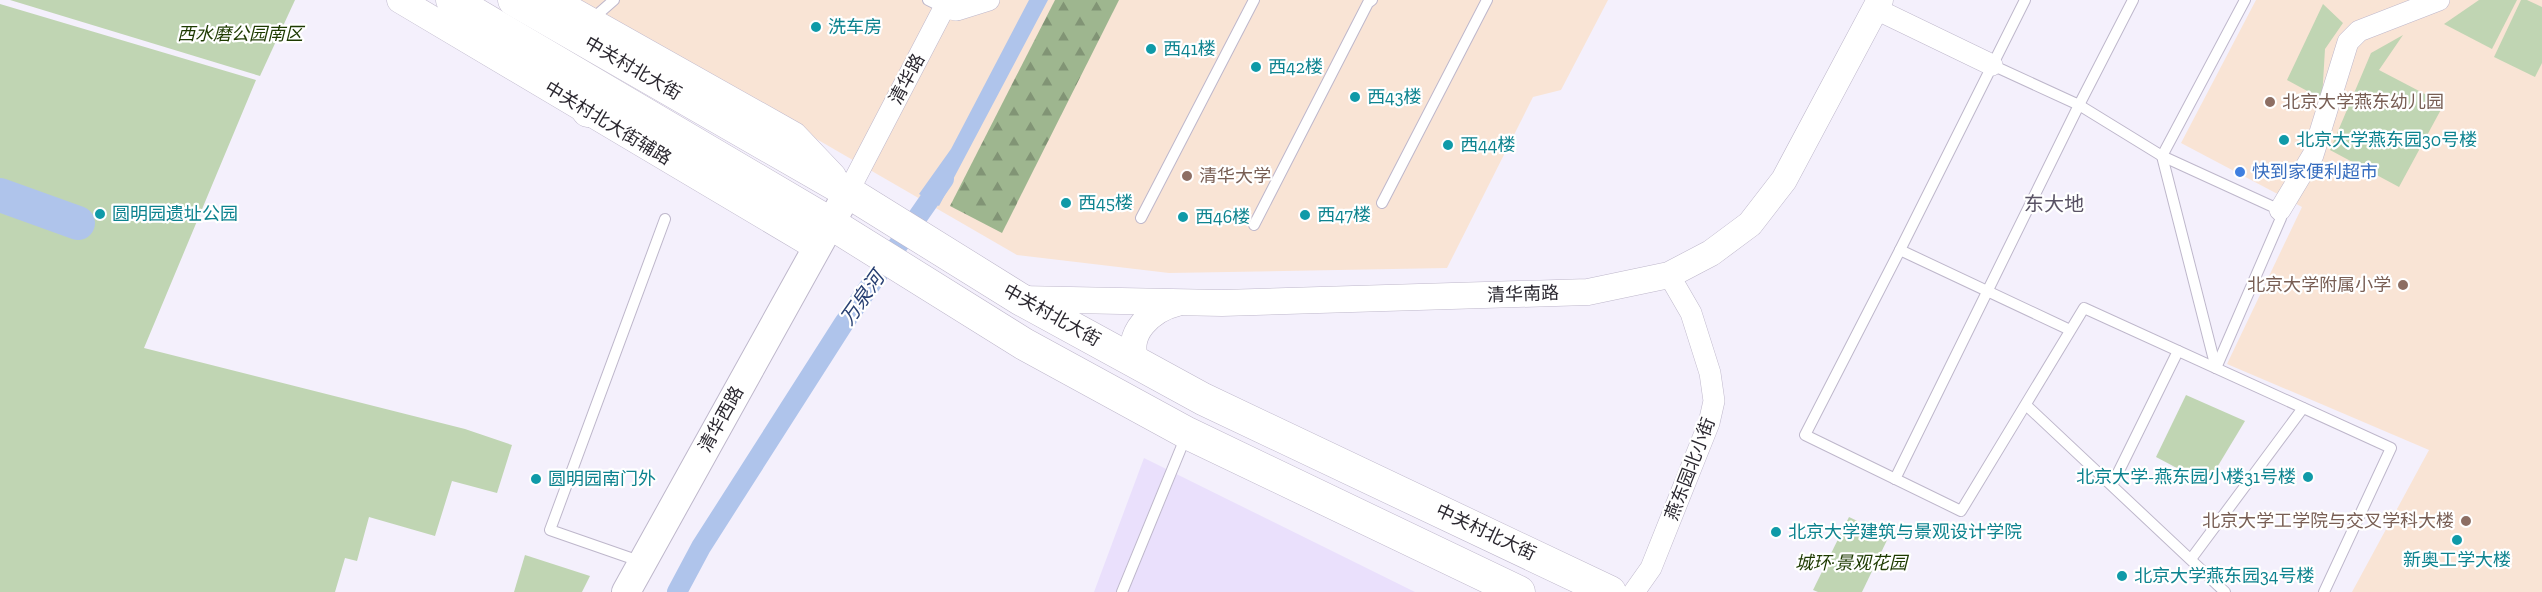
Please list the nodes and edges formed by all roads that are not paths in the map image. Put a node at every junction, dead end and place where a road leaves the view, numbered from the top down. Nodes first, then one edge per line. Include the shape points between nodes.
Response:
1 (400, 0) edge
2 (452, 0) edge
3 (514, 0) edge
4 (554, 0) edge
5 (614, 0) edge
6 (989, 0) edge
7 (1254, 0) edge
8 (1372, 0) edge
9 (1487, 0) edge
10 (2025, 0) edge
11 (2133, 0) edge
12 (2245, 0) edge
13 (2439, 0) edge
14 (936, 4) edge
15 (1878, 4) edge
16 (590, 21) junction
17 (547, 56) junction
18 (1992, 65) junction
19 (2079, 105) junction
20 (588, 111) junction
21 (2162, 156) junction
22 (848, 192) junction
23 (1382, 203) dead end
24 (2280, 210) junction
25 (1141, 218) dead end
26 (665, 219) dead end
27 (1254, 225) dead end
28 (823, 235) junction
29 (1900, 250) junction
30 (1669, 275) junction
31 (1989, 292) junction
32 (1020, 298) junction
33 (1182, 302) junction
34 (2070, 330) junction
35 (2178, 351) junction
36 (1137, 363) junction
37 (2216, 368) junction
38 (2026, 405) junction
39 (2303, 408) junction
40 (1187, 433) junction
41 (1895, 478) junction
42 (2112, 485) junction
43 (2191, 559) junction
44 (642, 562) junction
45 (626, 592) edge
46 (1122, 592) edge
47 (1519, 592) edge
48 (1610, 592) edge
49 (1634, 592) edge
50 (2226, 592) edge
51 (2324, 592) edge

1 - 20 street, 中关村北大街辅路
2 - 17 main road, 中关村北大街
3 - 22 main road, 中关村北大街
4 - 16 street
5 - 16 lane
6 - 14 street, 清华路 via 957,10
7 - 25 lane
8 - 27 lane
9 - 23 lane
10 - 18 lane
11 - 19 lane
12 - 21 lane
13 - 24 street via 2359,31 2348,42 2313,155
14 - 22 street, 清华路
15 - 18 street
15 - 30 street, 清华南路 via 1784,180 1750,224 1711,253
16 - 22 street via 794,135
17 - 20 main road
17 - 28 main road, 中关村北大街
18 - 19 lane
18 - 29 lane
19 - 21 lane
19 - 31 lane
20 - 28 street, 中关村北大街辅路
21 - 24 lane
21 - 37 lane
22 - 28 main road, 清华西路
22 - 32 main road, 中关村北大街
24 - 37 lane via 2281,218
26 - 44 lane via 550,530
28 - 40 main road, 中关村北大街 via 870,248 1024,344
28 - 44 main road, 清华西路
29 - 31 lane
29 - 41 lane via 1805,435
30 - 33 street, 清华南路 via 1588,292
30 - 49 street, 燕东园北小街 via 1692,313 1714,400 1709,423 1651,568
31 - 34 lane
31 - 41 lane
32 - 33 street, 清华南路
32 - 36 main road, 中关村北大街
33 - 36 street via 1163,306 1137,332
34 - 35 lane via 2084,308
34 - 38 lane
35 - 37 lane
35 - 42 lane
36 - 48 main road, 中关村北大街 via 1203,399
37 - 39 lane
38 - 41 lane via 1961,511
38 - 42 lane
39 - 43 lane
39 - 51 lane via 2391,448
40 - 46 lane
40 - 47 main road, 中关村北大街
42 - 43 lane
43 - 50 lane
44 - 45 main road, 清华西路

